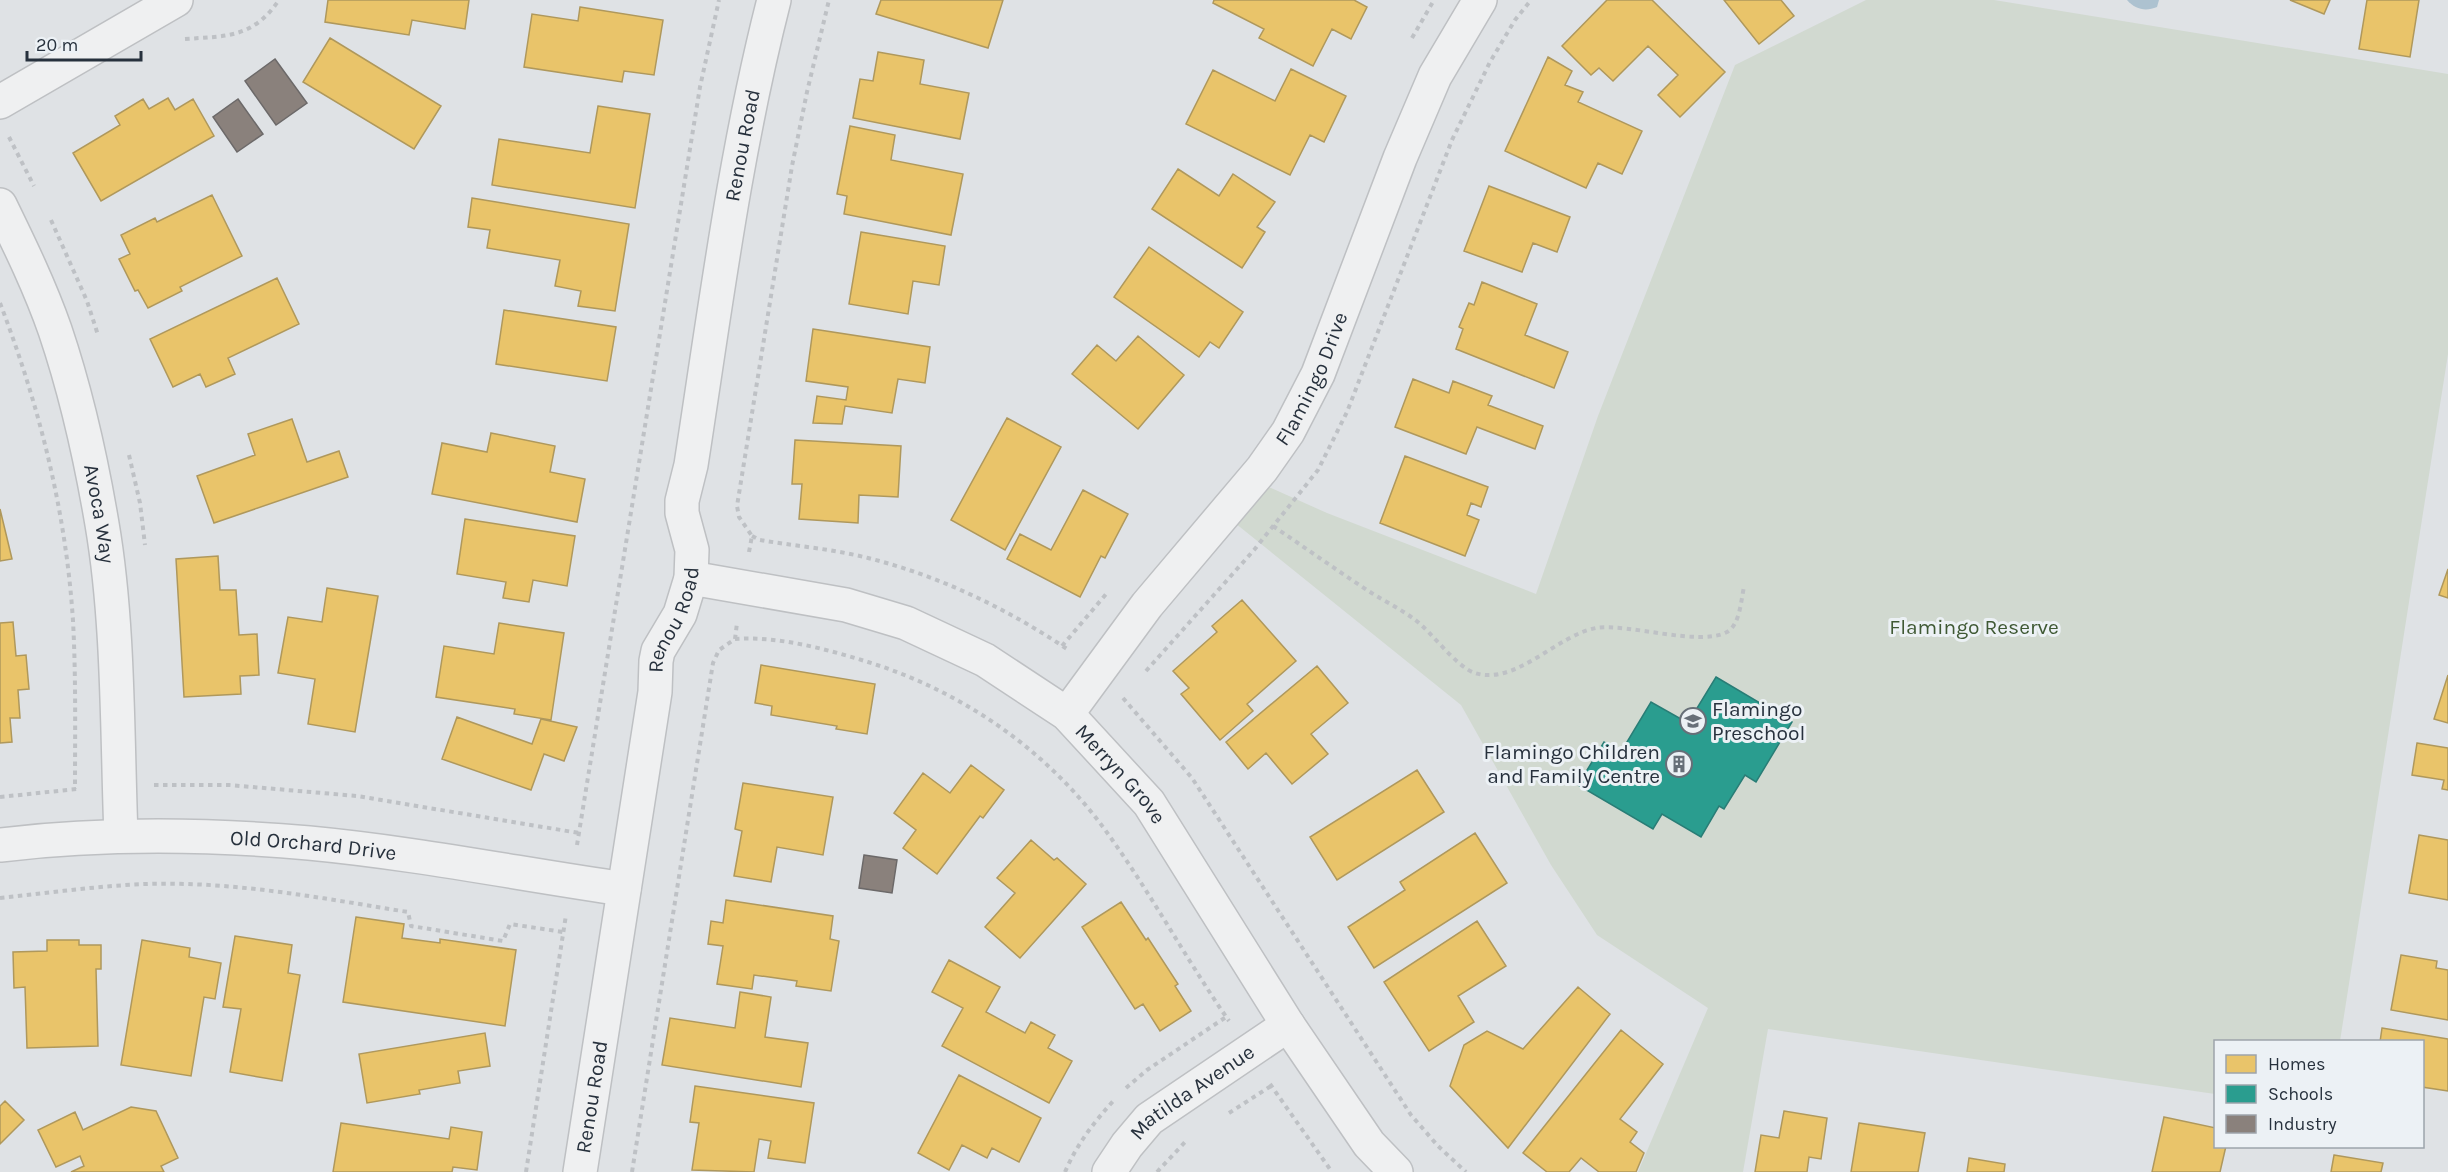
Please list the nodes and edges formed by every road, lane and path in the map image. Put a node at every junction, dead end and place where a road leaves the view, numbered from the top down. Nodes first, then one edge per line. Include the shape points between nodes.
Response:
1 (176, 0) edge
2 (279, 0) edge
3 (719, 0) edge
4 (774, 0) edge
5 (829, 0) edge
6 (1434, 0) edge
7 (1480, 0) edge
8 (182, 39) dead end
9 (1410, 41) dead end
10 (0, 102) edge
11 (20, 134) dead end
12 (10, 140) dead end
13 (3, 218) edge
14 (0, 303) edge
15 (1273, 526) dead end
16 (753, 536) junction
17 (748, 557) dead end
18 (691, 578) junction
19 (1744, 587) dead end
20 (1109, 592) dead end
21 (738, 616) dead end
22 (735, 639) junction
23 (1062, 646) junction
24 (1078, 657) dead end
25 (1119, 693) dead end
26 (1067, 714) junction
27 (149, 785) dead end
28 (82, 788) dead end
29 (75, 789) junction
30 (0, 797) edge
31 (579, 833) junction
32 (121, 836) junction
33 (0, 845) edge
34 (577, 846) dead end
35 (624, 890) junction
36 (0, 898) edge
37 (566, 914) dead end
38 (563, 932) junction
39 (1288, 1025) junction
40 (1233, 1027) dead end
41 (1267, 1080) dead end
42 (1271, 1086) junction
43 (1222, 1116) dead end
44 (1193, 1134) dead end
45 (526, 1172) edge
46 (580, 1172) edge
47 (632, 1172) edge
48 (1109, 1172) edge
49 (1158, 1172) edge
50 (1332, 1172) edge
51 (1396, 1172) edge
52 (1466, 1172) edge

1 - 10 street
2 - 8 path via 252,28 240,33
3 - 31 path via 700,87
4 - 18 street, Renou Road via 744,129 682,501 683,523 692,550
5 - 16 path via 792,166 736,506
6 - 9 path
7 - 26 street, Flamingo Drive via 1431,85 1305,403 1262,469 1148,604
11 - 12 path
13 - 32 street, Avoca Way via 55,330 79,414 103,525 114,645
14 - 29 path via 27,379 52,469 68,571 74,641
15 - 19 path via 1413,618 1462,665 1487,676 1528,662 1594,628 1613,626 1699,636 1726,633 1734,627
16 - 17 path
16 - 23 path via 866,558 940,581 976,596
18 - 26 street, Merryn Grove via 846,605 906,623 985,660
18 - 35 street, Renou Road via 680,614 663,640 656,661 655,693
20 - 23 path
21 - 22 path
22 - 40 path via 778,640 893,670 964,703 1017,739 1049,766 1113,840
22 - 47 path via 719,650 713,663
23 - 24 path
25 - 52 path via 1192,778 1411,1115
26 - 39 street, Merryn Grove via 1149,803
27 - 31 path via 229,785 357,796
28 - 29 path
29 - 30 path
31 - 34 path
32 - 33 street, Old Orchard Drive
32 - 35 street, Old Orchard Drive via 310,843
35 - 46 street, Renou Road
36 - 38 path via 145,884 209,885 284,892 408,912 411,926 502,940 510,924
37 - 38 path
38 - 45 path
39 - 48 street, Matilda Avenue via 1149,1119
39 - 51 street, Merryn Grove via 1369,1144
41 - 42 path
42 - 43 path
42 - 50 path
44 - 49 path

